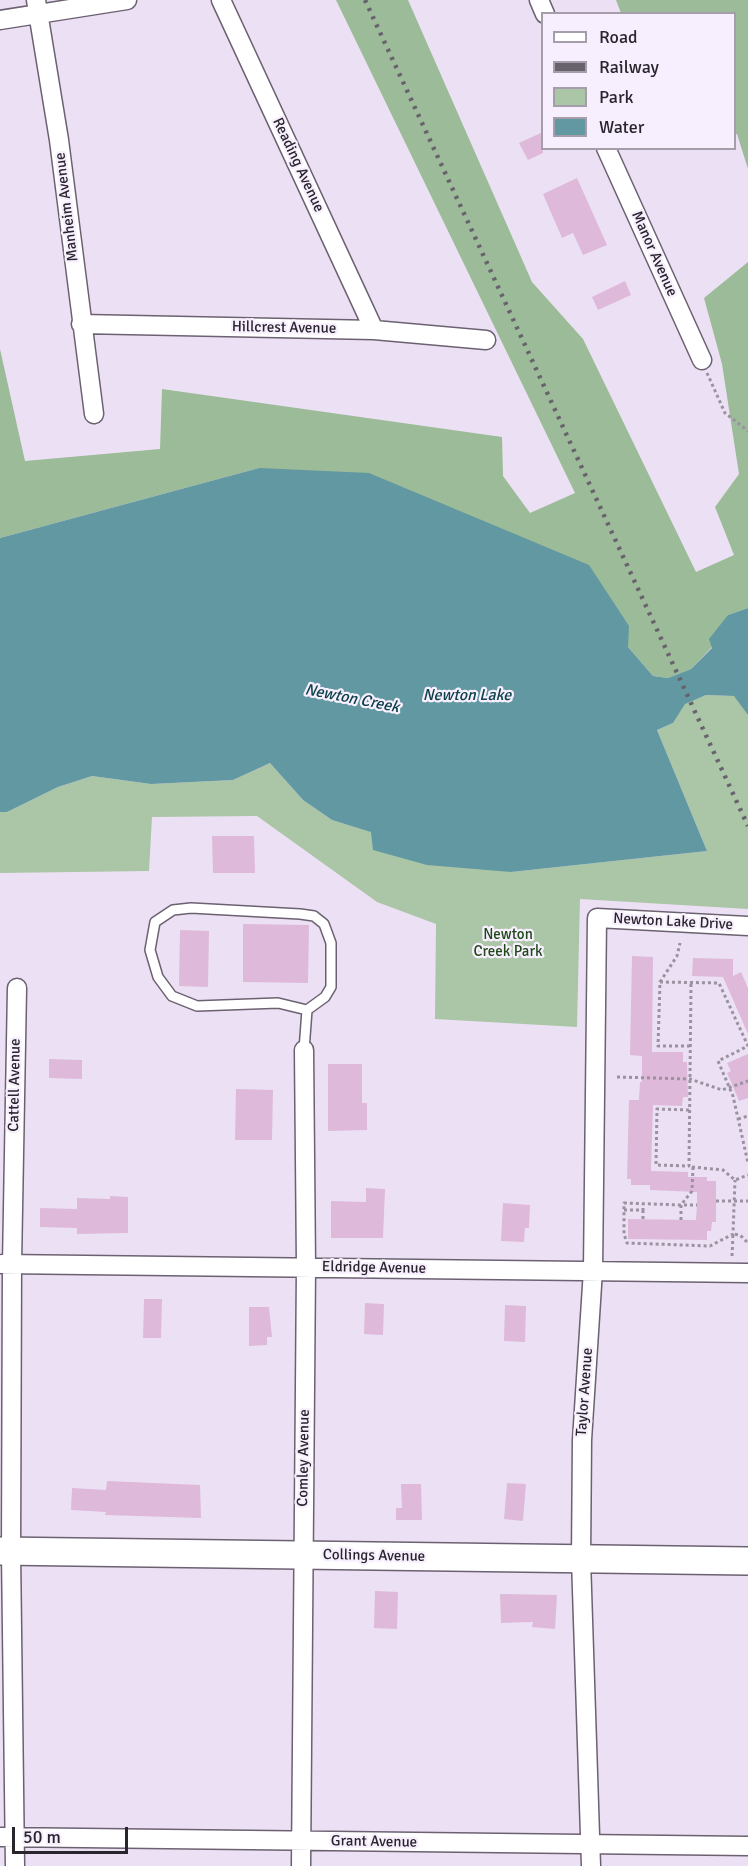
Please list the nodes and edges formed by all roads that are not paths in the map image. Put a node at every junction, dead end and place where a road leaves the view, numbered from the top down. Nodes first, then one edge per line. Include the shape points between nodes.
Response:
1 (127, 0) edge
2 (221, 0) edge
3 (37, 7) edge
4 (0, 20) edge
5 (607, 150) edge
6 (81, 324) junction
7 (374, 330) junction
8 (486, 340) dead end
9 (702, 360) road end
10 (94, 414) dead end
11 (597, 918) joint
12 (748, 926) edge
13 (16, 988) dead end
14 (307, 1010) junction
15 (304, 1050) joint
16 (6, 1264) edge
17 (306, 1267) junction
18 (593, 1270) junction
19 (748, 1274) edge
20 (5, 1552) edge
21 (303, 1555) junction
22 (580, 1559) junction
23 (748, 1561) edge
24 (7, 1837) edge
25 (300, 1841) junction
26 (590, 1844) junction
27 (748, 1846) edge
28 (15, 1866) edge
29 (301, 1866) edge
30 (591, 1866) edge

1 - 3 street
2 - 7 street, Reading Avenue
3 - 4 street
3 - 6 street, Manheim Avenue via 59,140
5 - 9 street, Manor Avenue
6 - 7 street, Hillcrest Avenue
6 - 10 street, Manheim Avenue
7 - 8 street, Hillcrest Avenue
11 - 12 street, Newton Lake Drive
11 - 18 street, Taylor Avenue
13 - 16 street, Cattell Avenue
14 - 14 lane via 325,997 332,974 329,933 314,916 191,908 173,910 155,922 150,950 158,977 172,996 197,1006 278,1003
14 - 15 lane
15 - 17 street, Comley Avenue
16 - 17 street, Eldridge Avenue
16 - 20 street, Cattell Avenue
17 - 18 street, Eldridge Avenue
17 - 21 street, Comley Avenue
18 - 19 street, Eldridge Avenue
18 - 22 street, Taylor Avenue via 582,1440
20 - 21 main road, Collings Avenue
20 - 24 street, Cattell Avenue
21 - 22 main road, Collings Avenue
21 - 25 street, Comley Avenue
22 - 23 main road, Collings Avenue
22 - 26 street, Taylor Avenue
24 - 25 street, Grant Avenue
24 - 28 street, Cattell Avenue
25 - 26 street, Grant Avenue
25 - 29 street, Comley Avenue
26 - 27 street, Grant Avenue
26 - 30 street, Taylor Avenue

